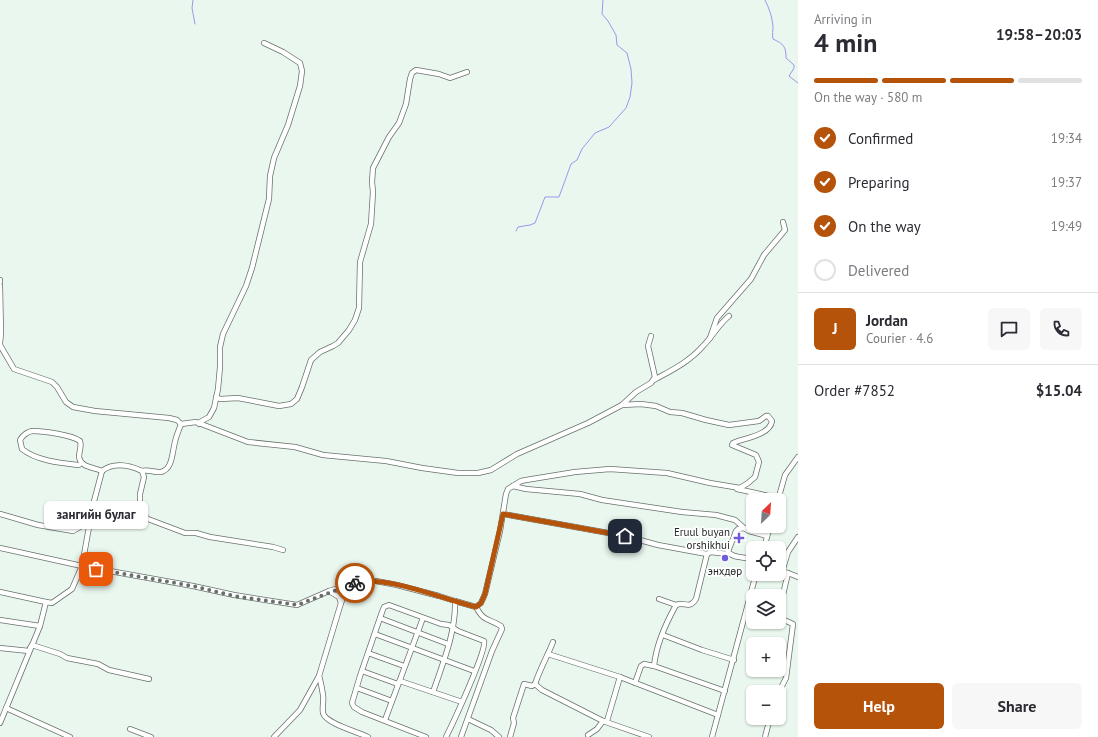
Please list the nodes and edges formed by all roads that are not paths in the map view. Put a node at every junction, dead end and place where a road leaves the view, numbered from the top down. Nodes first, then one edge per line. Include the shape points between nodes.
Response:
1 (264, 42) dead end
2 (467, 72) dead end
3 (783, 222) dead end
4 (0, 286) edge
5 (729, 316) dead end
6 (651, 336) dead end
7 (1, 337) edge
8 (710, 338) junction
9 (0, 344) edge
10 (654, 380) junction
11 (216, 397) junction
12 (622, 404) junction
13 (181, 424) junction
14 (199, 424) junction
15 (798, 458) edge
16 (79, 465) dead end
17 (102, 471) junction
18 (142, 471) junction
19 (635, 471) junction
20 (513, 486) junction
21 (751, 493) edge
22 (780, 493) edge
23 (0, 514) edge
24 (503, 514) junction
25 (88, 524) junction
26 (744, 528) junction
27 (768, 533) edge
28 (767, 536) junction
29 (798, 537) edge
30 (766, 541) edge
31 (0, 548) edge
32 (283, 550) dead end
33 (728, 552) junction
34 (707, 554) junction
35 (786, 557) edge
36 (746, 559) edge
37 (82, 566) junction
38 (788, 573) joint
39 (798, 577) edge
40 (754, 581) edge
41 (348, 585) junction
42 (784, 589) edge
43 (0, 592) edge
44 (329, 592) junction
45 (658, 599) dead end
46 (46, 602) junction
47 (455, 602) junction
48 (341, 603) junction
49 (676, 605) junction
50 (476, 607) junction
51 (380, 618) junction
52 (422, 618) junction
53 (0, 620) edge
54 (786, 621) edge
55 (40, 626) junction
56 (452, 627) junction
57 (417, 632) junction
58 (375, 634) junction
59 (663, 635) junction
60 (553, 642) dead end
61 (448, 644) junction
62 (0, 648) edge
63 (411, 648) junction
64 (29, 649) junction
65 (368, 653) junction
66 (548, 654) junction
67 (444, 659) junction
68 (734, 660) junction
69 (404, 666) junction
70 (654, 666) junction
71 (362, 671) junction
72 (474, 671) junction
73 (319, 676) junction
74 (620, 677) junction
75 (149, 679) dead end
76 (398, 682) junction
77 (635, 683) junction
78 (535, 684) junction
79 (782, 685) edge
80 (357, 688) junction
81 (725, 691) junction
82 (433, 692) junction
83 (392, 700) junction
84 (462, 702) junction
85 (6, 708) junction
86 (718, 714) junction
87 (468, 719) junction
88 (385, 720) junction
89 (605, 721) junction
90 (0, 723) edge
91 (768, 725) edge
92 (130, 729) dead end
93 (588, 735) dead end
94 (70, 737) edge
95 (151, 737) edge
96 (274, 737) edge
97 (368, 737) edge
98 (426, 737) edge
99 (446, 737) edge
100 (461, 737) edge
101 (499, 737) edge
102 (510, 737) edge
103 (649, 737) edge
104 (712, 737) edge
105 (765, 737) edge

1 - 11 street via 293,57 300,64 302,72 295,107 274,158 269,199 252,268 223,334
2 - 11 street via 450,78 416,70 412,73 399,123 373,168 371,224 360,262 359,303 357,314 342,340 316,354 311,360 305,381 297,398 291,404 279,406 238,398
3 - 8 street via 784,230 764,255 751,279 717,318
4 - 7 street
5 - 8 street
6 - 10 street via 648,346
7 - 9 street
8 - 10 street via 686,362
9 - 13 street via 14,369 52,382 58,387 66,402 73,407 169,418 178,420
10 - 12 street
11 - 14 street via 209,417
12 - 14 street via 588,423 517,454 491,470 478,473 458,473 386,461 323,455 295,447 248,442
12 - 19 street via 656,406 670,412 729,425 759,421 767,416 772,421 772,426 764,433 732,445 756,455 759,462 755,477 740,488 668,473
13 - 14 street
13 - 18 street via 168,468 160,472
15 - 22 street via 785,475
16 - 17 street via 33,456 22,449 20,440 32,431 75,438 80,441 79,458 82,463 89,468
17 - 18 street via 119,465
17 - 25 street
18 - 32 street via 144,477 139,498 141,513 148,519 185,533
19 - 20 street via 610,469 575,472 526,480
19 - 21 street via 688,479
20 - 24 street via 507,490
20 - 26 street via 716,515 736,520
23 - 25 street via 38,525 73,531
24 - 34 street
24 - 50 street via 485,594
25 - 37 street
26 - 28 street
26 - 33 street via 736,531
27 - 28 street
28 - 30 street
29 - 35 street
31 - 37 street
33 - 34 street
33 - 36 street via 730,555
34 - 49 street via 696,599 689,605
37 - 44 street via 234,596 297,605
37 - 46 street via 72,589 52,603
38 - 39 street
38 - 42 street
40 - 68 street
41 - 44 street
41 - 47 street via 361,581 376,582
41 - 48 street
43 - 46 street
44 - 48 street via 339,597
45 - 49 street
46 - 55 street
47 - 50 street
47 - 56 street
48 - 73 street
49 - 59 street
50 - 87 street via 483,618 501,626 502,629
51 - 52 street via 384,607 389,605
51 - 57 street
51 - 58 street
52 - 56 street
52 - 57 street
53 - 55 street
54 - 79 street via 793,624 786,678
55 - 64 street
56 - 61 street
56 - 72 street via 484,641
57 - 61 street
57 - 63 street
58 - 63 street
58 - 65 street
59 - 68 street
59 - 70 street
60 - 66 street
61 - 67 street
62 - 64 street
63 - 67 street
63 - 69 street
64 - 75 street via 32,645 67,658
64 - 85 street
65 - 69 street
65 - 71 street
66 - 74 street
66 - 78 street
67 - 72 street
67 - 82 street
68 - 81 street
69 - 76 street
70 - 77 street via 641,666
70 - 81 street
71 - 76 street
71 - 80 street
72 - 84 street
73 - 96 street via 300,710
73 - 97 street via 323,715 334,723
74 - 77 street
74 - 89 street
76 - 82 street
76 - 83 street
77 - 86 street
78 - 89 street via 542,690
78 - 102 street via 524,684
80 - 83 street
80 - 88 street via 352,704 354,707
81 - 86 street
82 - 84 street
83 - 88 street
84 - 99 street
85 - 90 street
85 - 94 street
86 - 104 street
87 - 100 street
87 - 101 street via 491,730
88 - 98 street
89 - 93 street
89 - 103 street
91 - 105 street
92 - 95 street

